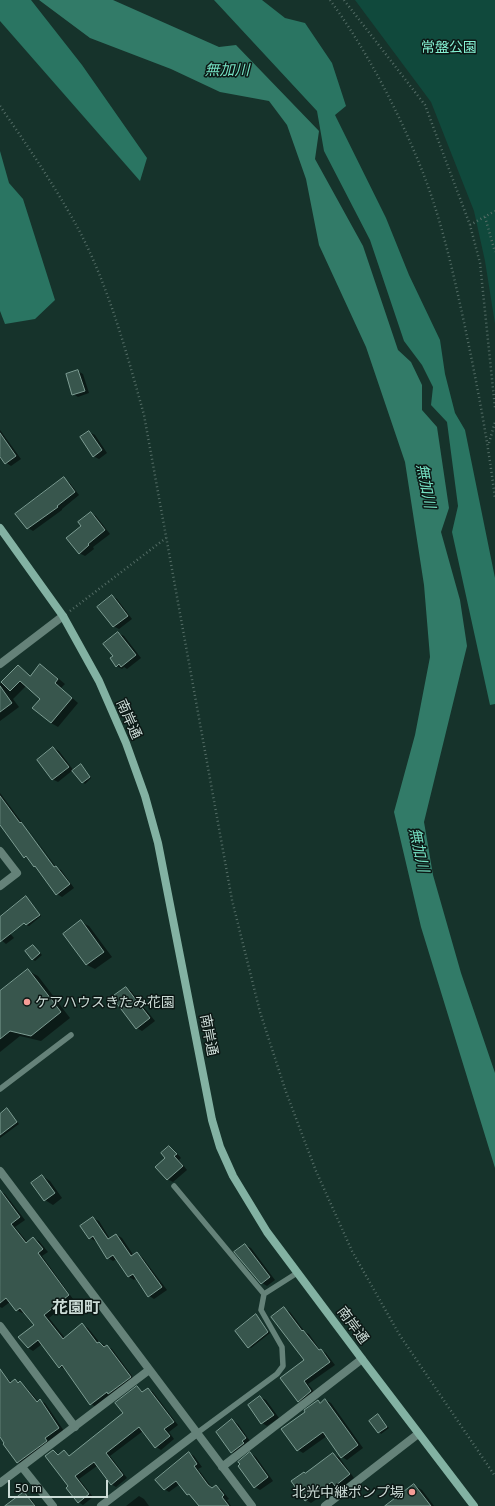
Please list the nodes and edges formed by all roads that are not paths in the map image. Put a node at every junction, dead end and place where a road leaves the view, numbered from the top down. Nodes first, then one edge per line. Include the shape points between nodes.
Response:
1 (0, 528) edge
2 (63, 616) junction
3 (0, 664) edge
4 (0, 851) edge
5 (0, 886) edge
6 (71, 1035) dead end
7 (0, 1089) edge
8 (0, 1172) edge
9 (174, 1186) dead end
10 (297, 1273) junction
11 (264, 1294) junction
12 (0, 1326) edge
13 (362, 1359) junction
14 (149, 1370) junction
15 (75, 1427) junction
16 (197, 1433) junction
17 (418, 1434) junction
18 (222, 1466) junction
19 (22, 1467) junction
20 (1, 1481) edge
21 (53, 1506) edge
22 (101, 1506) edge
23 (252, 1506) edge
24 (325, 1506) edge
25 (474, 1506) edge

1 - 2 main road, 南岸通
2 - 3 street
2 - 10 main road, 南岸通 via 98,681 126,743 145,796 158,843 212,1120 220,1147 249,1204
4 - 5 street via 17,873
6 - 7 lane
8 - 14 street
9 - 11 lane
10 - 11 lane
10 - 13 main road, 南岸通
11 - 16 lane via 261,1310 282,1347 283,1366 277,1374
12 - 15 street
13 - 17 main road, 南岸通
13 - 18 street
14 - 15 street
14 - 16 street
15 - 19 street
16 - 18 street
16 - 22 street
17 - 24 street
17 - 25 main road, 南岸通
18 - 23 street
19 - 20 street
19 - 21 street

